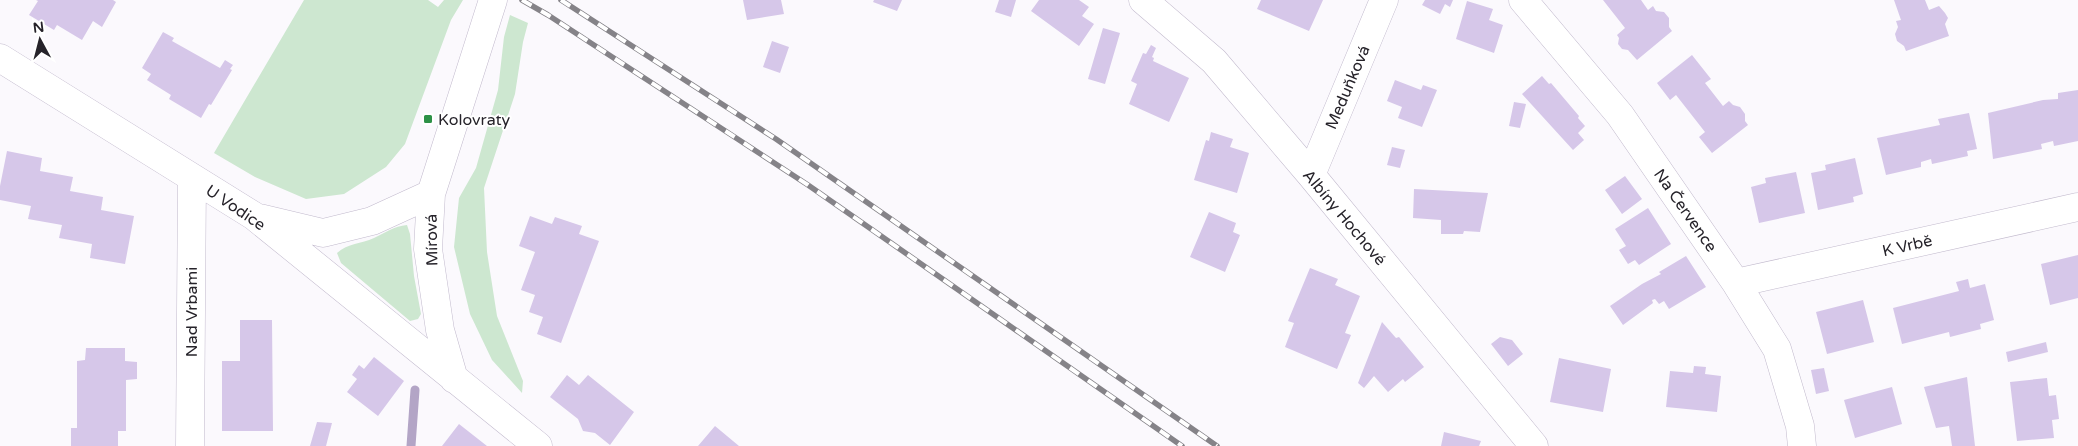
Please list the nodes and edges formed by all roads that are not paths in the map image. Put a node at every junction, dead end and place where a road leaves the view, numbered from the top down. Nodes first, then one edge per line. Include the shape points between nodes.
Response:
1 (493, 0) edge
2 (1143, 0) edge
3 (1384, 0) edge
4 (1523, 0) edge
5 (0, 58) edge
6 (1311, 175) junction
7 (192, 178) junction
8 (431, 194) junction
9 (2078, 207) edge
10 (254, 216) junction
11 (1736, 283) junction
12 (454, 379) junction
13 (190, 446) edge
14 (538, 446) edge
15 (1534, 446) edge
16 (1802, 446) edge

1 - 8 street, Mírová
2 - 6 street, Albíny Hochové via 1214,61
3 - 6 street, Meduňková
4 - 11 street, Na Července via 1620,115
5 - 7 street, U Vodice
6 - 15 street, Albíny Hochové
7 - 10 street, U Vodice
7 - 13 street, Nad Vrbami
8 - 10 street via 372,221 323,233
8 - 12 street, Mírová via 428,249 440,330
9 - 11 street, K Vrbě
10 - 12 street, U Vodice
11 - 16 street, Na Července via 1777,349 1800,426
12 - 14 street

